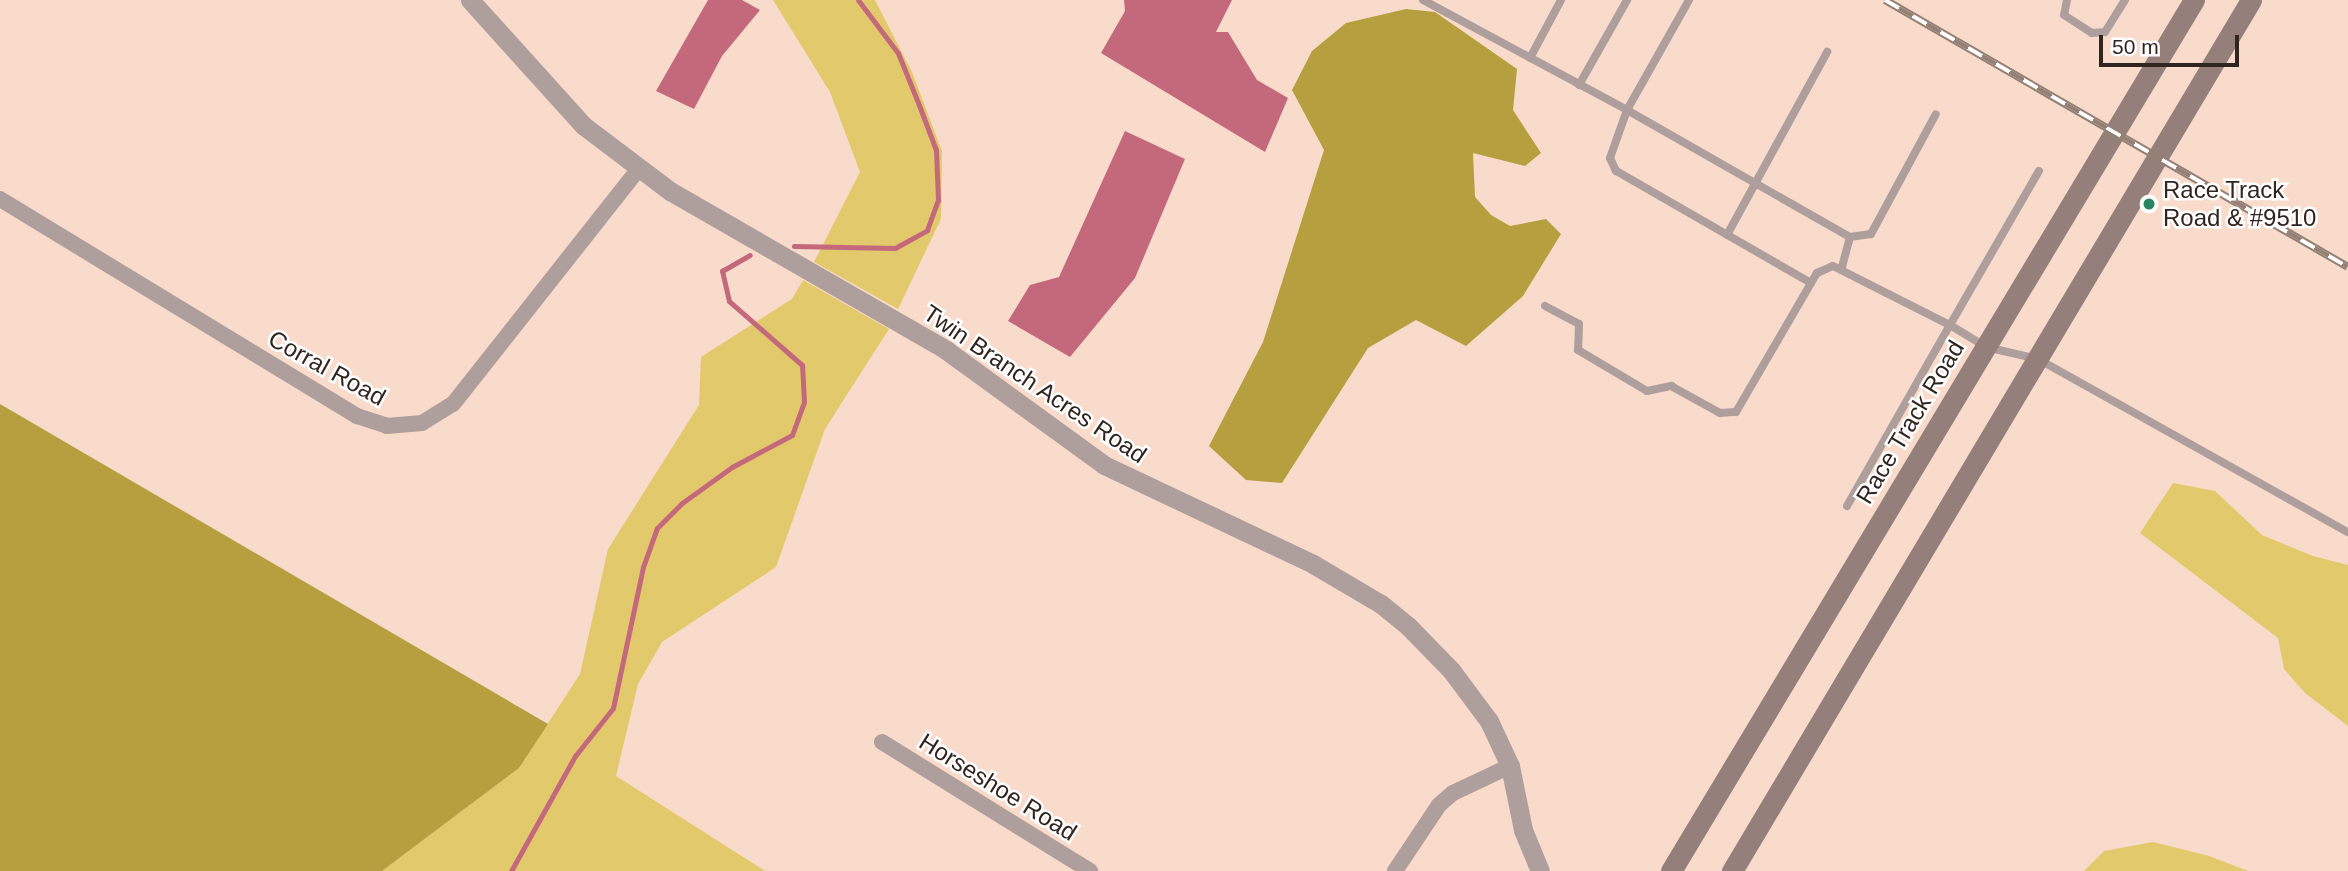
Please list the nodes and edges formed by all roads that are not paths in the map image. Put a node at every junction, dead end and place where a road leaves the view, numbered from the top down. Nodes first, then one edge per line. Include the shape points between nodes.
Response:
1 (470, 0) edge
2 (1423, 0) edge
3 (1561, 0) edge
4 (1627, 0) edge
5 (1689, 0) edge
6 (2067, 0) edge
7 (2125, 0) edge
8 (2194, 0) edge
9 (2251, 0) edge
10 (1827, 52) dead end
11 (1530, 58) junction
12 (1579, 85) junction
13 (1626, 110) junction
14 (1936, 114) dead end
15 (638, 170) junction
16 (2039, 171) dead end
17 (1755, 184) junction
18 (0, 200) edge
19 (1727, 235) junction
20 (1850, 237) junction
21 (1841, 270) junction
22 (1811, 283) junction
23 (1545, 306) dead end
24 (1950, 325) junction
25 (1986, 347) junction
26 (2038, 359) junction
27 (1847, 506) dead end
28 (2348, 533) edge
29 (882, 742) dead end
30 (1510, 766) junction
31 (1090, 871) edge
32 (1395, 871) edge
33 (1539, 871) edge
34 (1671, 871) edge
35 (1732, 871) edge

1 - 15 street, Twin Branch Acres Road via 561,103
2 - 11 lane
3 - 11 lane
4 - 12 lane
5 - 13 lane
6 - 7 lane via 2064,15 2092,33 2105,32
8 - 25 main road, Race Track Road
9 - 26 main road
10 - 17 lane
11 - 12 lane
12 - 13 lane
13 - 17 lane
13 - 19 lane via 1610,158 1616,171
14 - 20 lane via 1871,234
15 - 18 street, Corral Road via 453,404 422,423 387,426 357,416
15 - 30 street, Twin Branch Acres Road via 946,349 1104,465 1313,564 1381,604 1430,648 1473,696
16 - 24 lane
17 - 19 lane
17 - 20 lane
19 - 22 lane
20 - 21 lane
21 - 22 lane via 1833,266 1816,273
21 - 24 lane
22 - 23 lane via 1736,412 1720,413 1671,386 1647,391 1578,350 1579,324
24 - 25 lane
24 - 27 lane
25 - 26 lane
25 - 34 main road, Race Track Road
26 - 28 lane
26 - 35 main road
29 - 31 street, Horseshoe Road
30 - 32 street via 1469,784 1439,805
30 - 33 street, Twin Branch Acres Road via 1523,830

